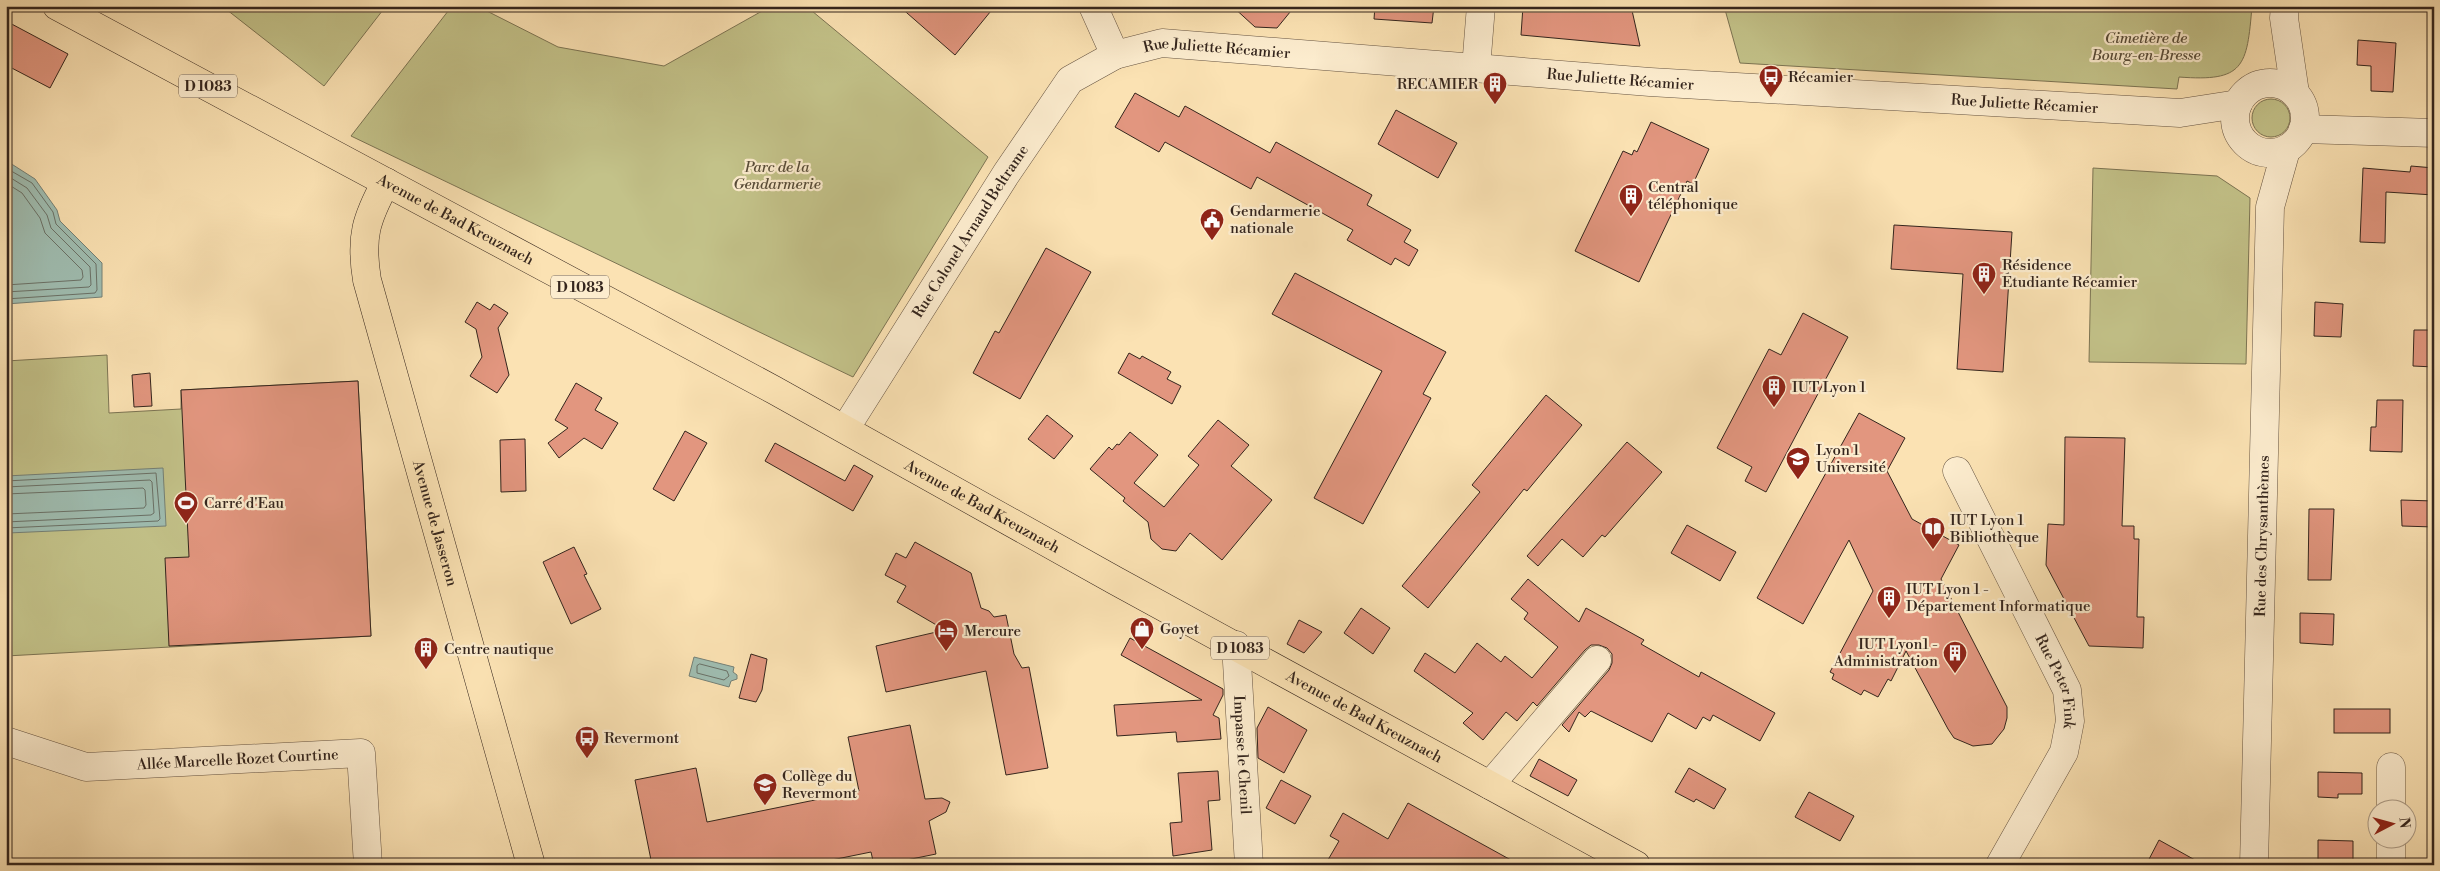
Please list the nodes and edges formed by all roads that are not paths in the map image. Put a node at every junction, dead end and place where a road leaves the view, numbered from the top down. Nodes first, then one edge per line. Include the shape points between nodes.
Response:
1 (57, 6) edge
2 (1094, 6) edge
3 (1481, 6) edge
4 (2284, 12) edge
5 (1115, 55) junction
6 (1476, 68) junction
7 (2261, 84) junction
8 (2295, 93) junction
9 (2238, 104) junction
10 (2180, 113) junction
11 (2434, 128) edge
12 (2303, 129) junction
13 (2245, 142) junction
14 (2286, 150) junction
15 (386, 182) junction
16 (2270, 207) junction
17 (845, 429) junction
18 (1957, 471) dead end
19 (1236, 645) junction
20 (1597, 660) dead end
21 (6, 741) edge
22 (2391, 767) dead end
23 (1490, 785) junction
24 (2391, 798) edge
25 (2391, 848) edge
26 (368, 865) edge
27 (532, 865) edge
28 (1249, 865) edge
29 (1636, 865) edge
30 (2000, 865) edge
31 (2254, 865) edge
32 (2391, 865) edge

1 - 15 main road, Avenue de Bad Kreuznach / D 1083
2 - 5 street
3 - 6 street
4 - 7 street via 2276,47
4 - 8 street
5 - 6 street, Rue Juliette Récamier via 1162,43
5 - 17 street, Rue Colonel Arnaud Beltrame via 1070,80 1006,174
6 - 10 street, Rue Juliette Récamier
7 - 8 street via 2274,83
7 - 9 street
8 - 12 street via 2305,114
9 - 10 street, Rue Juliette Récamier
9 - 13 street via 2235,121
10 - 13 street, Rue Juliette Récamier
11 - 12 street
12 - 14 street
13 - 14 street via 2268,153
13 - 16 street, Rue des Chrysanthèmes
14 - 16 street, Rue des Chrysanthèmes
15 - 17 main road, Avenue de Bad Kreuznach / D 1083
15 - 27 main road, Avenue de Jasseron via 368,215 364,236 367,280
16 - 31 street, Rue des Chrysanthèmes
17 - 19 main road, Avenue de Bad Kreuznach / D 1083
18 - 30 street, Rue Peter Fink via 2067,690 2070,721 2064,752
19 - 23 main road, Avenue de Bad Kreuznach / D 1083
19 - 28 street, Impasse le Chenil
20 - 23 street
21 - 26 street, Allée Marcelle Rozet Courtine via 86,767 361,753
22 - 24 street
23 - 29 main road, Avenue de Bad Kreuznach / D 1083
25 - 32 street

